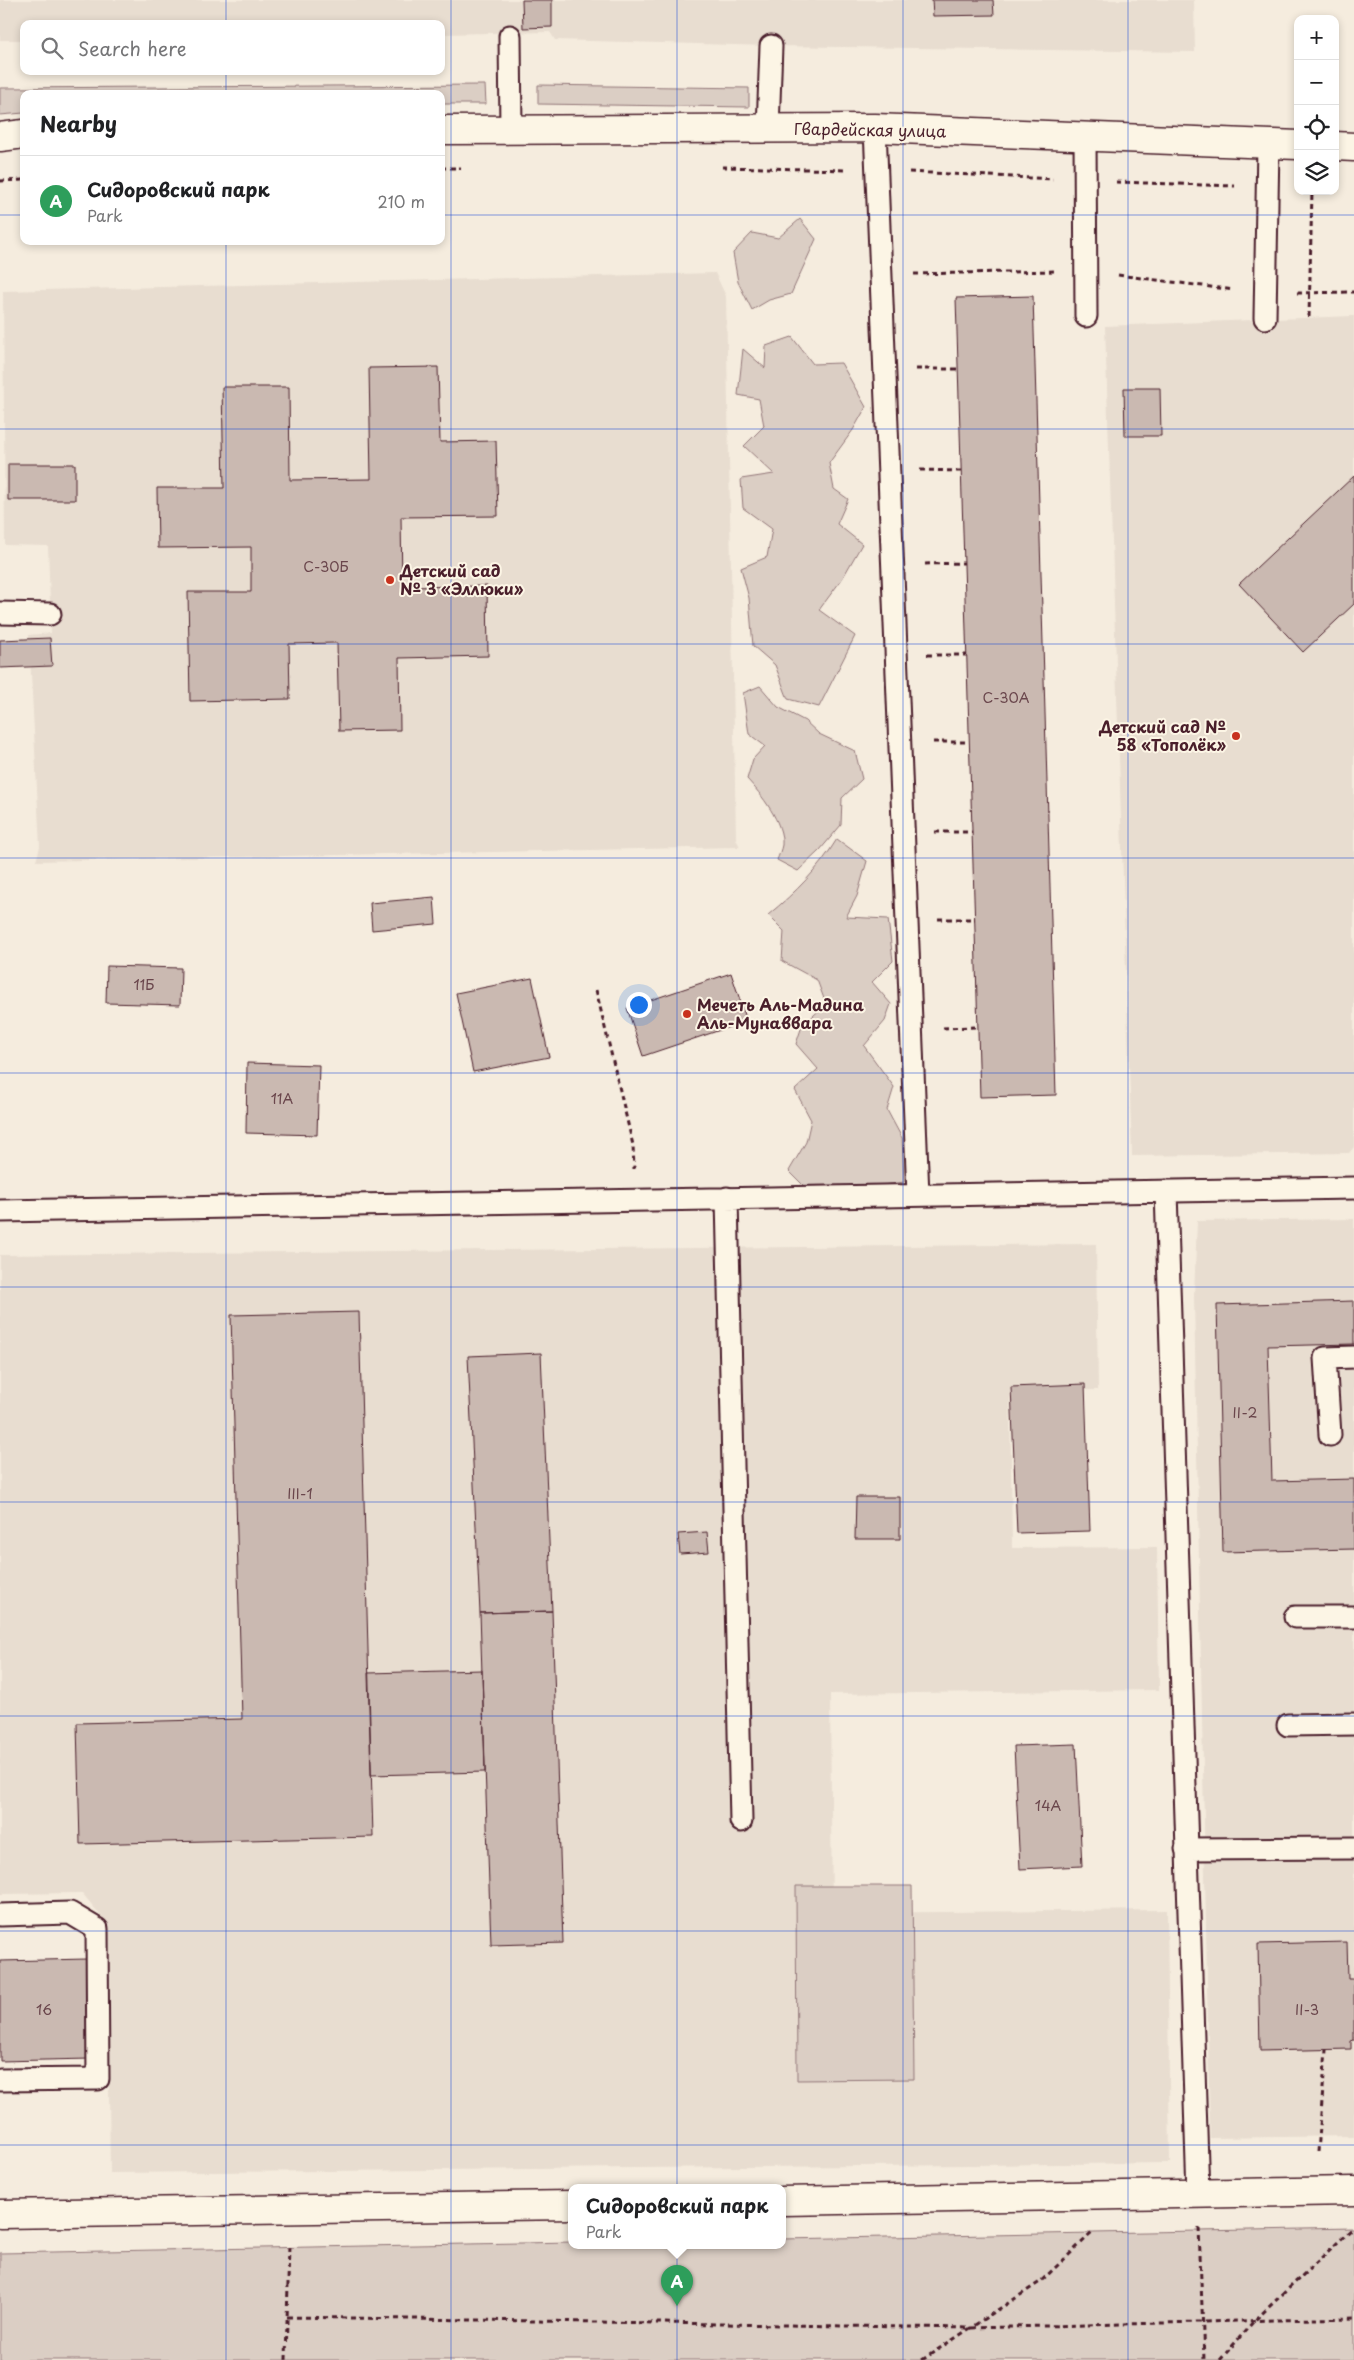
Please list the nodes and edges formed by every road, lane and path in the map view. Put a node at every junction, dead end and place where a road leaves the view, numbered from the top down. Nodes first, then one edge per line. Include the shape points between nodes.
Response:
1 (510, 36) dead end
2 (770, 46) dead end
3 (875, 128) junction
4 (511, 129) junction
5 (768, 129) junction
6 (445, 130) edge
7 (20, 134) edge
8 (1085, 136) junction
9 (0, 137) edge
10 (1268, 144) junction
11 (1294, 145) edge
12 (1339, 146) edge
13 (1354, 147) edge
14 (876, 170) junction
15 (20, 180) edge
16 (1085, 180) junction
17 (0, 181) edge
18 (1267, 187) junction
19 (1312, 195) edge
20 (1086, 271) junction
21 (880, 274) junction
22 (1354, 292) edge
23 (1310, 293) junction
24 (1266, 294) junction
25 (1086, 316) dead end
26 (1309, 317) dead end
27 (1266, 318) dead end
28 (884, 368) junction
29 (958, 369) dead end
30 (889, 470) junction
31 (961, 471) dead end
32 (964, 563) dead end
33 (892, 564) junction
34 (0, 613) edge
35 (50, 614) dead end
36 (596, 990) dead end
37 (633, 1145) dead end
38 (1354, 1188) edge
39 (1166, 1191) junction
40 (918, 1195) junction
41 (727, 1198) junction
42 (0, 1210) edge
43 (1354, 1357) edge
44 (1330, 1435) dead end
45 (1295, 1617) dead end
46 (1354, 1617) edge
47 (1354, 1724) edge
48 (1288, 1725) dead end
49 (741, 1821) dead end
50 (1354, 1848) edge
51 (1186, 1849) junction
52 (0, 1914) edge
53 (1326, 2050) dead end
54 (0, 2080) edge
55 (1318, 2152) dead end
56 (1354, 2191) edge
57 (1134, 2195) junction
58 (1198, 2195) junction
59 (786, 2201) edge
60 (568, 2204) edge
61 (289, 2209) junction
62 (0, 2214) edge
63 (1354, 2227) edge
64 (287, 2318) junction
65 (1354, 2318) edge
66 (1254, 2321) junction
67 (1202, 2322) junction
68 (970, 2328) junction
69 (286, 2360) edge
70 (922, 2360) edge
71 (1204, 2360) edge
72 (1220, 2360) edge

1 - 4 lane
2 - 5 lane
3 - 5 street, Гвардейская улица
3 - 8 street, Гвардейская улица
3 - 14 lane
4 - 5 street, Гвардейская улица
4 - 6 street, Гвардейская улица
7 - 9 street
8 - 10 street, Гвардейская улица
8 - 16 lane
10 - 11 street, Гвардейская улица
10 - 18 lane
12 - 13 street
14 - 16 path
14 - 21 lane
15 - 17 path
16 - 18 path
16 - 20 lane
18 - 24 lane
19 - 23 path
20 - 21 path
20 - 24 path
20 - 25 lane
21 - 28 lane
22 - 23 path
23 - 24 path
23 - 26 path
24 - 27 lane
28 - 29 path
28 - 30 lane
30 - 31 path
30 - 33 lane
32 - 33 path
33 - 40 lane
34 - 35 lane
36 - 37 path
38 - 39 lane
39 - 40 lane
39 - 51 lane
40 - 41 lane
41 - 42 lane
41 - 49 lane
43 - 44 lane via 1325,1358
45 - 46 lane
47 - 48 lane
50 - 51 lane
51 - 58 lane
52 - 54 lane via 70,1913 97,1929 98,2079
53 - 55 path
56 - 58 street
57 - 58 street
57 - 59 street
57 - 68 path via 1040,2282
58 - 67 path
60 - 61 street
61 - 62 street
61 - 64 path
63 - 66 path
64 - 68 path
64 - 69 path
65 - 66 path
66 - 67 path
66 - 72 path
67 - 68 path
67 - 71 path
68 - 70 path

